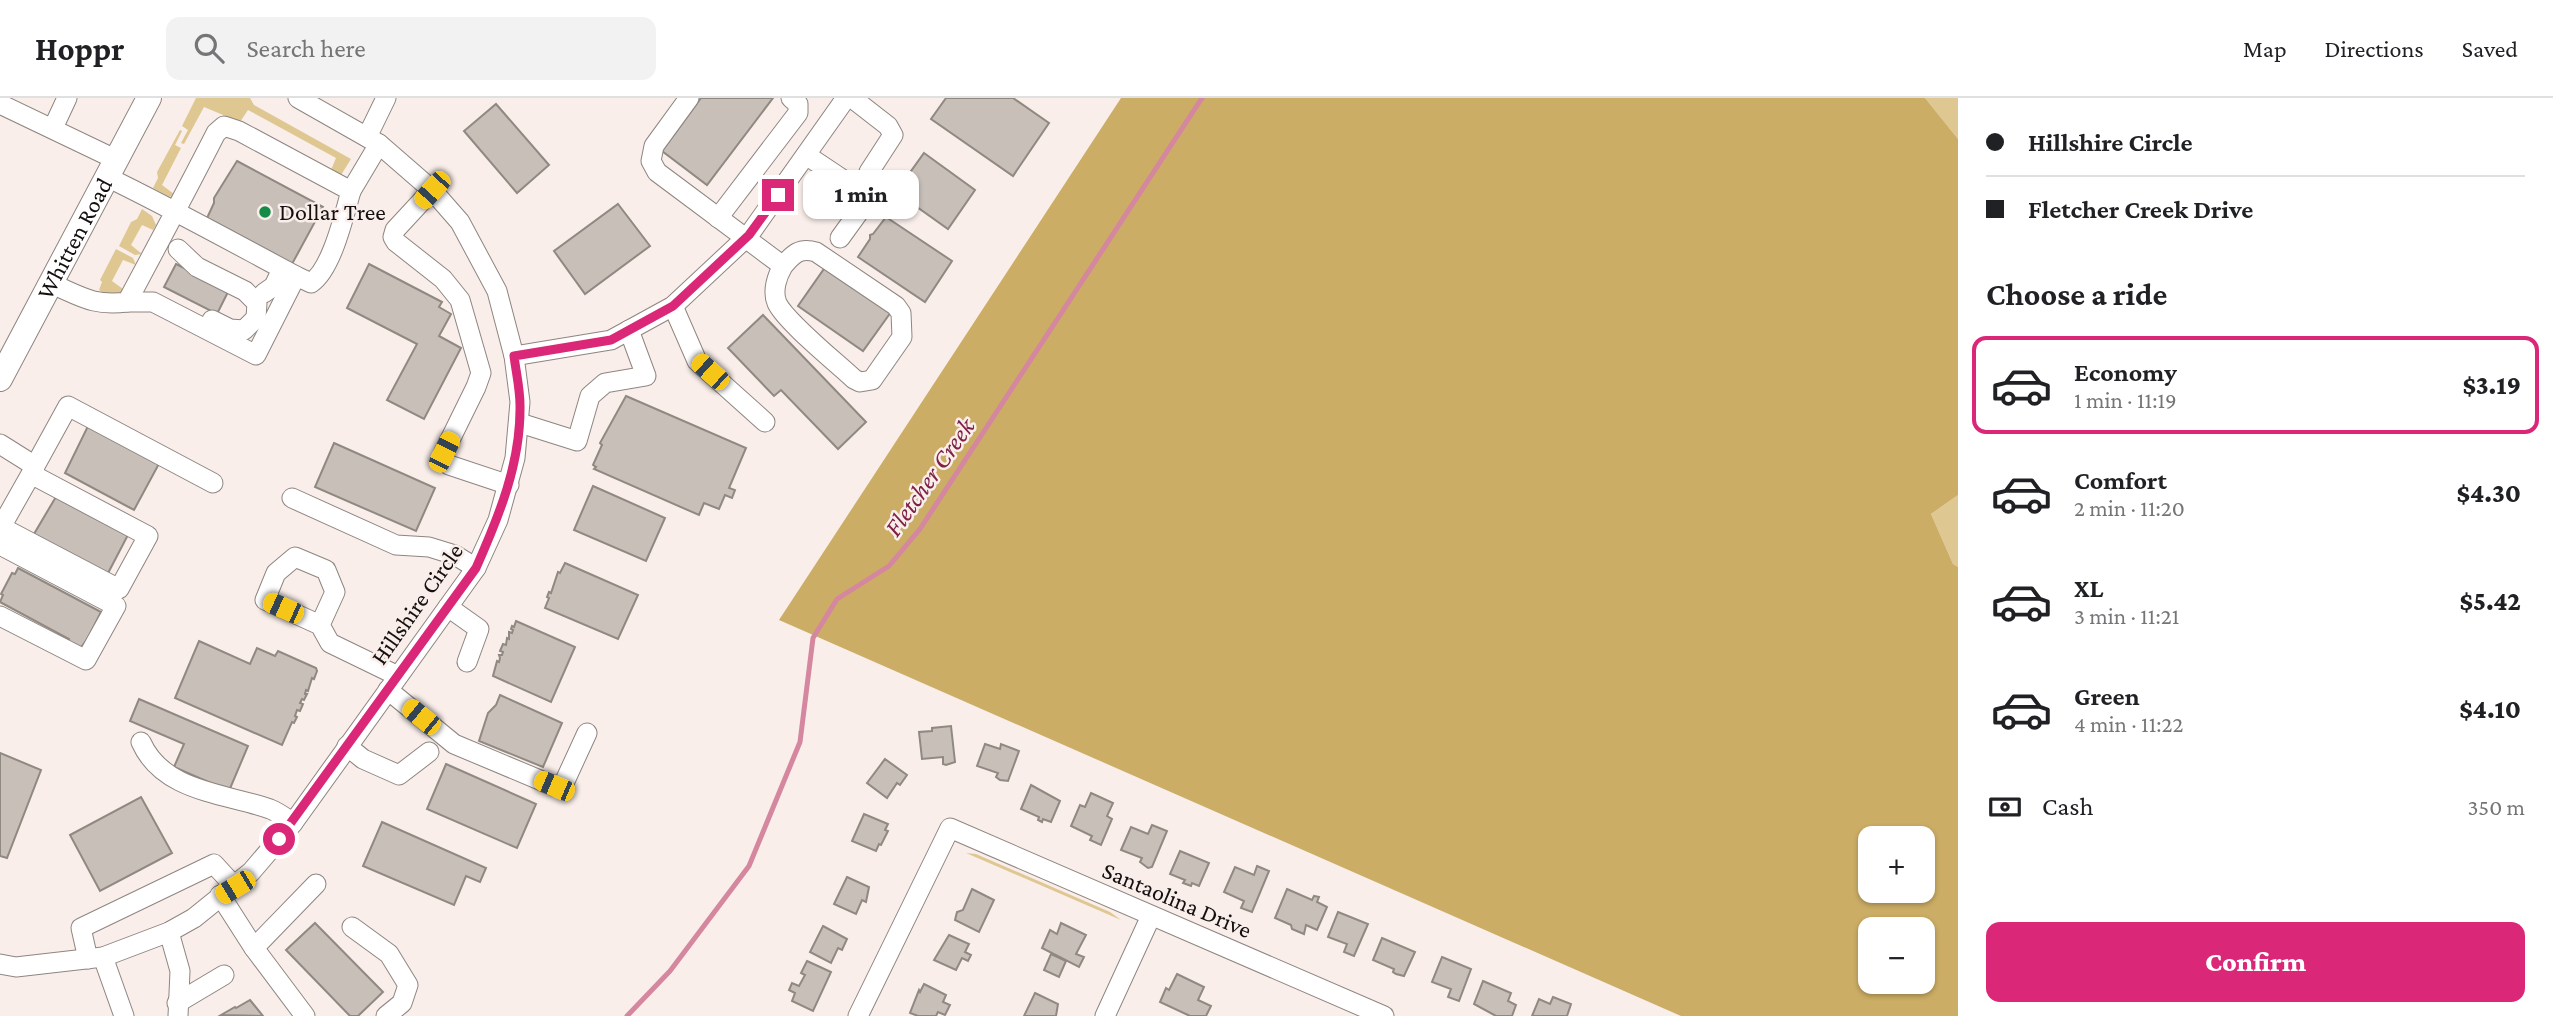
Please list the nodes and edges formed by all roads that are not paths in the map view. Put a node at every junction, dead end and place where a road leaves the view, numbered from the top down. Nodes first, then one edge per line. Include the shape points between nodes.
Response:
1 (67, 98) edge
2 (149, 98) edge
3 (299, 98) edge
4 (386, 98) edge
5 (689, 98) edge
6 (791, 98) edge
7 (849, 98) edge
8 (0, 104) edge
9 (53, 128) junction
10 (373, 140) junction
11 (806, 155) junction
12 (112, 169) junction
13 (869, 172) dead end
14 (432, 190) junction
15 (351, 191) junction
16 (175, 212) junction
17 (718, 218) junction
18 (840, 238) dead end
19 (745, 239) junction
20 (169, 244) junction
21 (783, 266) junction
22 (289, 273) junction
23 (52, 284) junction
24 (264, 293) junction
25 (127, 302) junction
26 (153, 302) junction
27 (673, 306) junction
28 (271, 324) junction
29 (629, 330) junction
30 (514, 356) junction
31 (3, 366) edge
32 (765, 422) dead end
33 (520, 423) junction
34 (0, 444) edge
35 (33, 470) junction
36 (213, 483) dead end
37 (509, 485) junction
38 (292, 498) dead end
39 (0, 545) edge
40 (476, 568) junction
41 (448, 607) junction
42 (0, 616) edge
43 (320, 625) dead end
44 (467, 662) dead end
45 (393, 683) junction
46 (587, 733) dead end
47 (141, 742) dead end
48 (347, 746) junction
49 (429, 752) dead end
50 (293, 823) junction
51 (316, 884) dead end
52 (228, 891) junction
53 (1151, 916) junction
54 (352, 927) dead end
55 (169, 932) junction
56 (254, 948) junction
57 (95, 958) junction
58 (0, 964) edge
59 (224, 975) dead end
60 (178, 1009) edge
61 (1351, 1009) edge
62 (124, 1016) edge
63 (304, 1016) edge
64 (386, 1016) edge
65 (858, 1016) edge
66 (1105, 1016) edge
67 (1384, 1016) edge

1 - 9 street
2 - 12 main road, Whitten Road
3 - 10 street, Hillshire Circle
4 - 10 street
5 - 17 street via 654,146 651,161 657,172
6 - 17 street via 798,104 798,113
7 - 11 street
7 - 13 street via 888,126 893,135
8 - 9 street
9 - 12 street
10 - 14 street, Hillshire Circle
10 - 15 street
11 - 18 street via 865,197
11 - 19 street
12 - 16 street
12 - 23 main road, Whitten Road
14 - 30 street, Hillshire Circle via 460,222 491,279
14 - 37 street via 393,237 443,279 460,300 481,373 444,459 449,465
15 - 16 street via 224,126
15 - 22 street via 340,233 318,278 311,283
16 - 20 street
16 - 22 street
17 - 19 street
19 - 21 street
19 - 27 street
20 - 24 street
20 - 25 street
20 - 26 street via 197,267 245,291 257,303 256,318 244,330 230,329 172,299
21 - 21 street via 775,295 784,314 854,379 872,380 902,337 903,320 896,306 808,249
22 - 24 street
22 - 28 street
23 - 25 street via 92,302
23 - 31 main road, Whitten Road
24 - 28 street
25 - 26 street
26 - 28 street via 256,355
27 - 29 street
27 - 32 street via 698,361
29 - 30 street via 611,340
29 - 33 street via 646,376 605,383 590,396 577,442
30 - 33 street, Hillshire Circle
33 - 37 street, Hillshire Circle
34 - 35 street
35 - 35 street via 148,536 119,589 1,527
35 - 36 street via 68,406
37 - 40 street, Hillshire Circle
38 - 40 street via 397,545 429,547
39 - 42 street via 116,606 86,660
40 - 41 street, Hillshire Circle
41 - 44 street via 479,629
41 - 45 street, Hillshire Circle
43 - 45 street via 330,643
45 - 46 street via 454,744 554,786 564,783
45 - 48 street, Hillshire Circle
47 - 50 street via 158,768 189,786 272,810
48 - 49 street via 363,759 399,775
48 - 50 street, Hillshire Circle
50 - 52 street, Hillshire Circle
51 - 56 street
52 - 55 street, Hillshire Circle
52 - 56 street
52 - 57 street via 214,864 81,928
53 - 61 street, Santaolina Drive
53 - 65 street, Santaolina Drive via 950,828
53 - 66 street
54 - 64 street via 389,954 408,985 402,1003
55 - 57 street, Hillshire Circle
55 - 60 street via 180,971
56 - 63 street
57 - 58 street, Hillshire Circle via 16,967
57 - 62 street
59 - 60 street
61 - 67 street, Santaolina Drive

